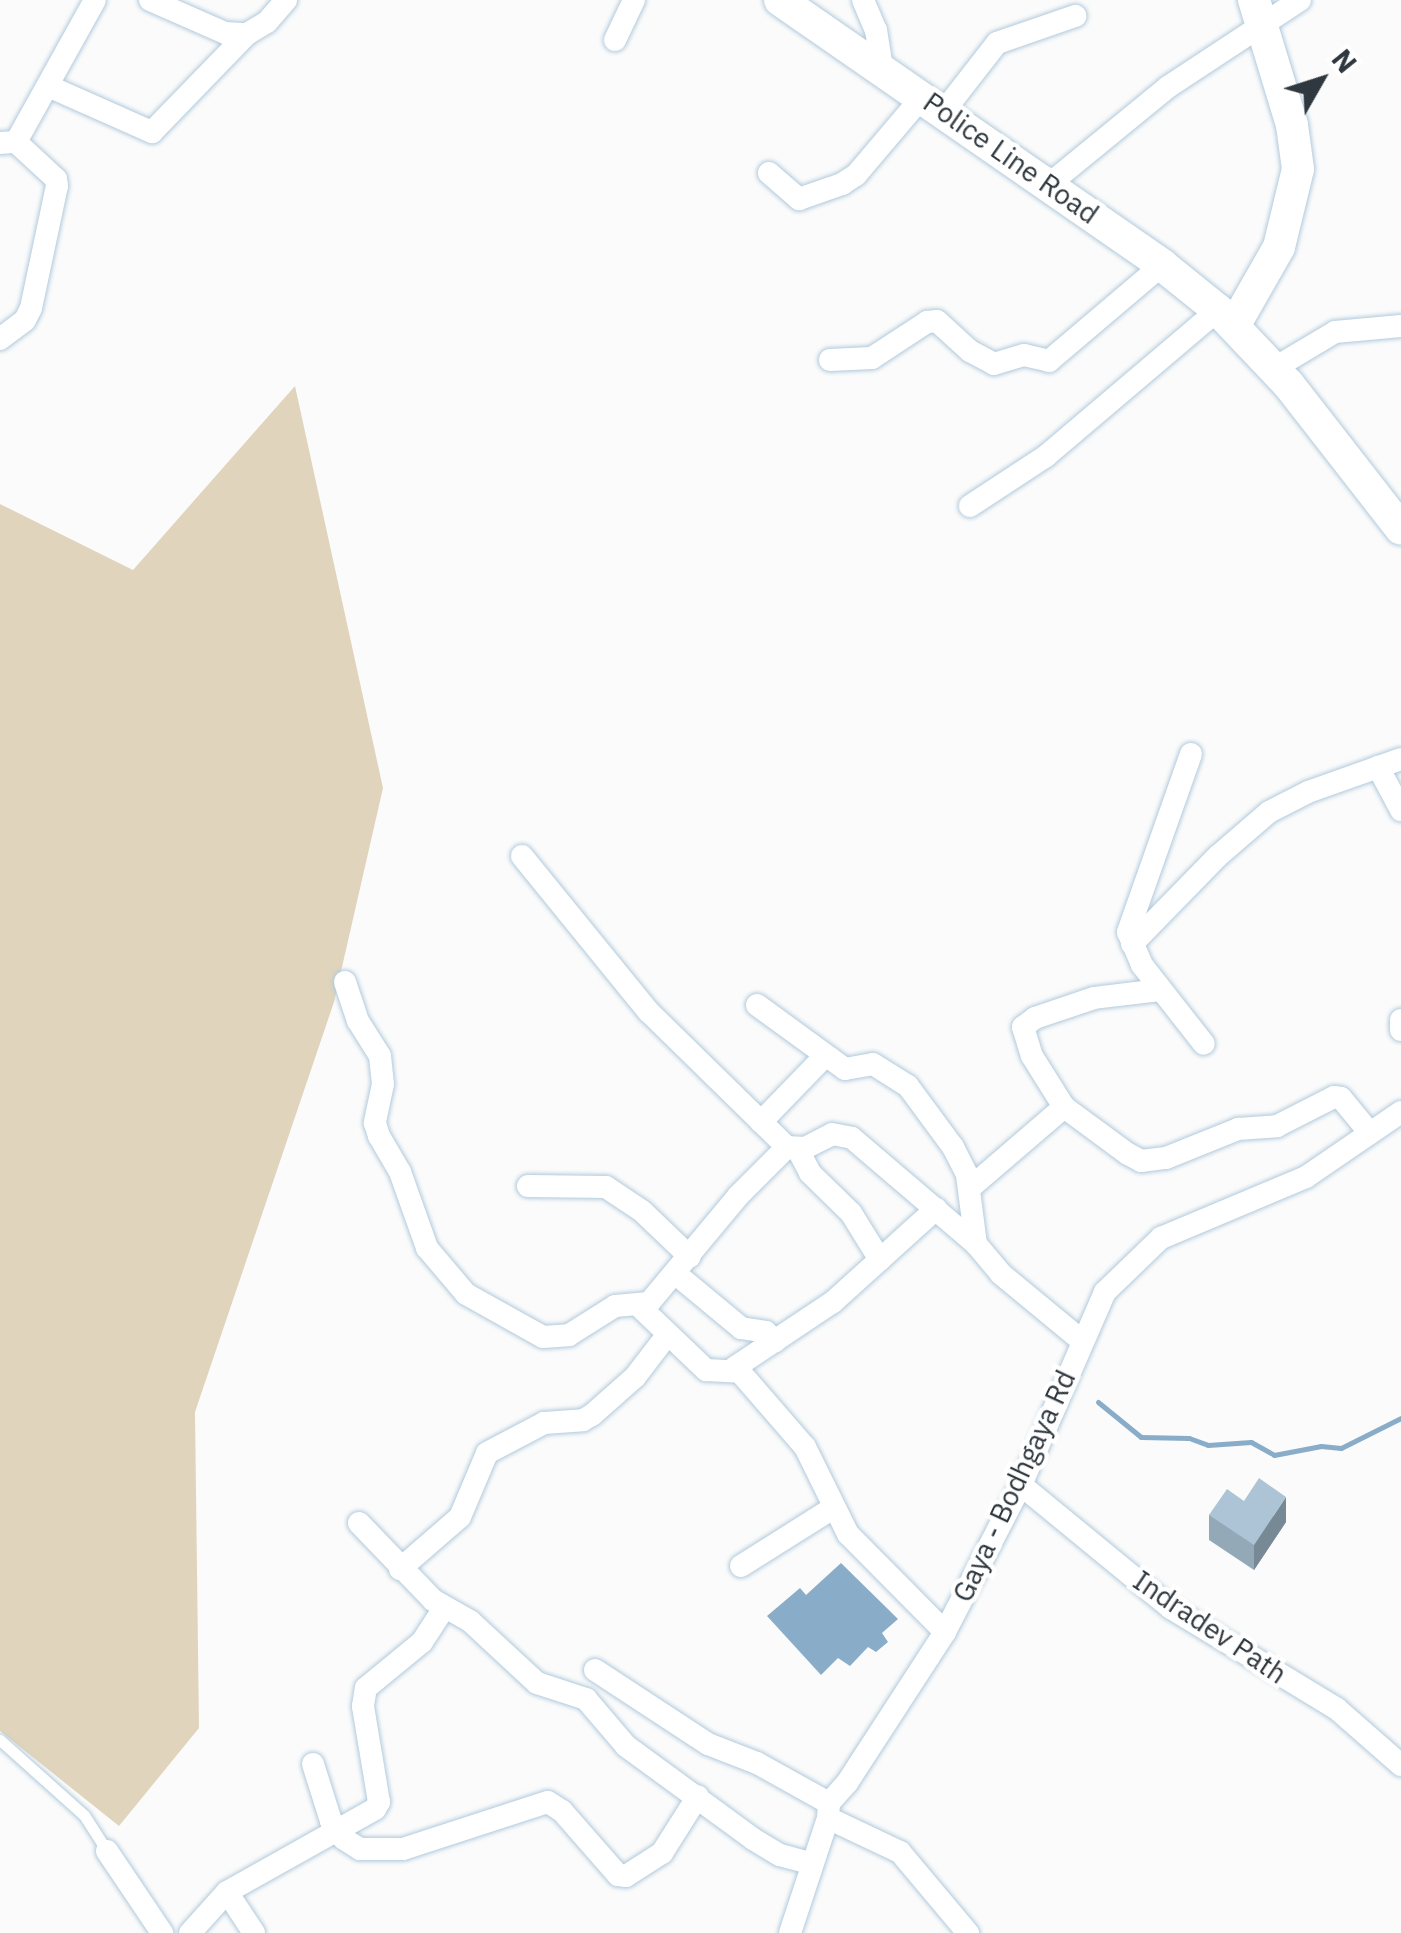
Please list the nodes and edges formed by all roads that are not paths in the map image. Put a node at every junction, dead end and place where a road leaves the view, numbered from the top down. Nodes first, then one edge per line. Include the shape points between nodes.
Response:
1 (95, 0) edge
2 (150, 0) edge
3 (286, 0) edge
4 (634, 0) edge
5 (780, 0) edge
6 (863, 0) edge
7 (1300, 0) edge
8 (1258, 14) edge
9 (1075, 16) dead end
10 (247, 34) junction
11 (615, 40) dead end
12 (882, 67) junction
13 (48, 86) junction
14 (934, 104) junction
15 (8, 142) edge
16 (769, 173) dead end
17 (1046, 186) junction
18 (1162, 265) junction
19 (1226, 318) junction
20 (1401, 326) edge
21 (0, 338) edge
22 (830, 360) dead end
23 (1273, 368) junction
24 (970, 506) dead end
25 (1401, 529) edge
26 (1191, 754) dead end
27 (1401, 759) edge
28 (1378, 768) junction
29 (1401, 810) edge
30 (522, 856) dead end
31 (1132, 944) junction
32 (346, 982) dead end
33 (1160, 990) junction
34 (758, 1005) dead end
35 (1401, 1020) edge
36 (1401, 1030) edge
37 (1204, 1044) dead end
38 (825, 1056) junction
39 (1064, 1106) junction
40 (1401, 1112) edge
41 (761, 1122) junction
42 (1370, 1133) junction
43 (792, 1148) junction
44 (528, 1186) dead end
45 (971, 1187) junction
46 (936, 1209) junction
47 (976, 1244) junction
48 (880, 1260) junction
49 (683, 1266) junction
50 (639, 1306) junction
51 (668, 1334) junction
52 (775, 1340) junction
53 (1080, 1340) junction
54 (734, 1368) junction
55 (1021, 1485) junction
56 (833, 1508) junction
57 (359, 1523) dead end
58 (741, 1566) dead end
59 (400, 1568) junction
60 (444, 1608) junction
61 (944, 1632) junction
62 (595, 1670) dead end
63 (0, 1740) edge
64 (313, 1764) dead end
65 (1401, 1765) edge
66 (698, 1796) junction
67 (828, 1811) junction
68 (336, 1830) junction
69 (108, 1851) joint
70 (810, 1863) junction
71 (228, 1892) junction
72 (162, 1933) edge
73 (190, 1933) edge
74 (254, 1933) edge
75 (790, 1933) edge
76 (968, 1933) edge

1 - 13 street
2 - 10 street via 224,33
3 - 10 street
4 - 11 street
5 - 12 street, Police Line Road
6 - 12 street
7 - 8 street
8 - 17 street
8 - 19 street via 1292,125 1298,169 1280,247
9 - 14 street via 997,43
10 - 13 street via 152,132
12 - 14 street, Police Line Road
13 - 15 street
14 - 16 street via 842,184 800,199
14 - 17 street, Police Line Road
15 - 21 street via 57,186 31,308
17 - 18 street, Police Line Road
18 - 19 street, Police Line Road
18 - 22 street via 1048,361 1024,356 994,364 938,321 872,358
19 - 23 street
19 - 24 street
20 - 23 street via 1335,332
23 - 25 street
26 - 31 street via 1129,921
27 - 28 street
28 - 29 street
28 - 31 street via 1269,812
30 - 41 street via 648,1011
31 - 33 street
32 - 50 street via 358,1021 380,1056 379,1136 428,1248 453,1281 543,1337 569,1336 614,1306
33 - 37 street
33 - 39 street via 1094,998 1023,1027 1032,1056
34 - 38 street
35 - 36 street
38 - 41 street
38 - 45 street via 852,1070 873,1064 902,1081 953,1146
39 - 42 street via 1142,1161 1238,1129 1277,1126 1334,1096
39 - 45 street
40 - 42 street, Gaya - Bodhgaya Rd
41 - 43 street
42 - 53 street, Gaya - Bodhgaya Rd via 1306,1177 1207,1215 1147,1248 1105,1292
43 - 46 street via 832,1134 852,1138
43 - 48 street via 852,1213
43 - 49 street via 738,1196
44 - 49 street via 606,1188 642,1211
45 - 47 street
46 - 47 street
46 - 48 street
47 - 53 street via 1001,1274
48 - 52 street
49 - 50 street
49 - 52 street via 741,1328
50 - 51 street
51 - 54 street via 706,1370
51 - 59 street via 636,1377 592,1415 544,1423 487,1453 460,1518
52 - 54 street
53 - 55 street, Gaya - Bodhgaya Rd
54 - 56 street via 805,1447
55 - 61 street, Gaya - Bodhgaya Rd
55 - 65 street, Indradev Path via 1171,1608 1337,1709
56 - 58 street
56 - 61 street via 848,1534
57 - 59 street
59 - 60 street
60 - 66 street via 470,1621 537,1683 586,1699 626,1746
60 - 68 street via 422,1642 366,1688 364,1718 379,1802
61 - 67 street, Gaya - Bodhgaya Rd
62 - 67 street
63 - 69 lane via 84,1815
64 - 68 street
66 - 68 street via 662,1854 626,1876 548,1802 403,1849 360,1849
66 - 70 street via 765,1846
67 - 70 street, Gaya - Bodhgaya Rd
67 - 76 street via 900,1852
68 - 71 street
69 - 72 street
70 - 75 street, Gaya - Bodhgaya Rd
71 - 73 street
71 - 74 street

